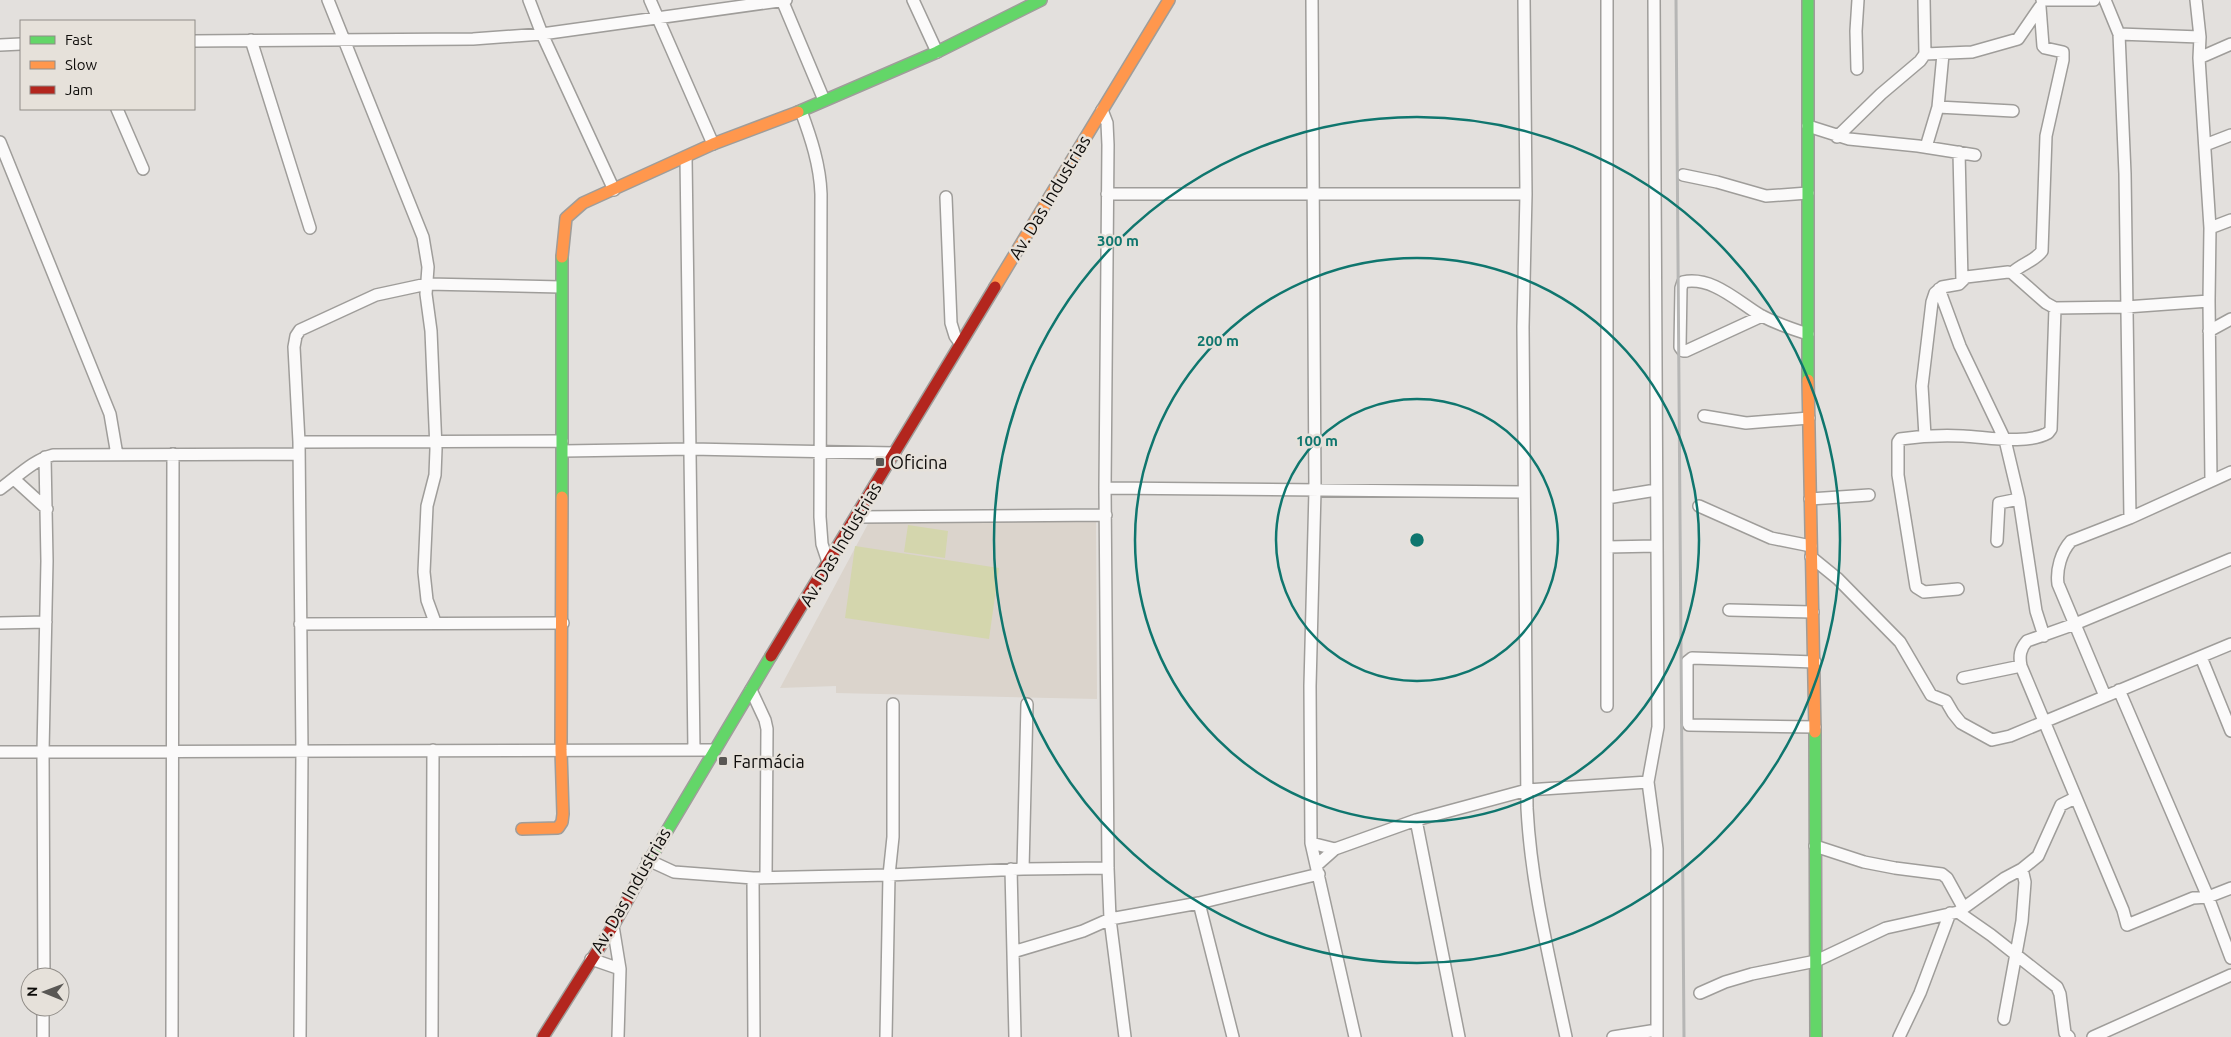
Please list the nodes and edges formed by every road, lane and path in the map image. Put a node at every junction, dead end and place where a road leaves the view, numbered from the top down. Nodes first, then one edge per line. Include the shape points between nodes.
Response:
1 (328, 0) edge
2 (529, 0) edge
3 (650, 0) edge
4 (783, 0) edge
5 (913, 0) edge
6 (1041, 0) edge
7 (1169, 0) edge
8 (1312, 0) edge
9 (1524, 0) edge
10 (1606, 0) edge
11 (1654, 0) edge
12 (1808, 0) edge
13 (1858, 0) edge
14 (1924, 0) edge
15 (2094, 0) edge
16 (2105, 0) edge
17 (2196, 0) edge
18 (2042, 3) edge
19 (658, 18) junction
20 (542, 34) junction
21 (2119, 34) junction
22 (2042, 37) junction
23 (2200, 37) junction
24 (342, 39) junction
25 (2018, 39) junction
26 (251, 40) junction
27 (195, 41) edge
28 (20, 44) edge
29 (2231, 44) edge
30 (0, 45) edge
31 (937, 52) junction
32 (1925, 54) junction
33 (1943, 54) junction
34 (2199, 58) junction
35 (1857, 69) dead end
36 (824, 100) junction
37 (1938, 107) junction
38 (117, 110) edge
39 (1102, 110) junction
40 (801, 111) junction
41 (2013, 111) dead end
42 (1808, 126) junction
43 (2231, 135) edge
44 (1837, 137) junction
45 (0, 142) edge
46 (713, 144) junction
47 (2205, 146) junction
48 (1926, 147) junction
49 (1959, 152) junction
50 (1975, 155) dead end
51 (686, 157) junction
52 (143, 169) dead end
53 (1683, 175) dead end
54 (614, 190) junction
55 (1808, 193) junction
56 (1107, 194) junction
57 (1312, 194) junction
58 (1526, 194) junction
59 (946, 197) dead end
60 (2231, 220) edge
61 (310, 228) dead end
62 (2210, 228) junction
63 (2012, 273) junction
64 (1962, 281) junction
65 (427, 284) junction
66 (561, 287) junction
67 (1939, 289) junction
68 (2209, 301) junction
69 (2126, 306) junction
70 (2055, 308) junction
71 (1762, 316) junction
72 (2231, 319) edge
73 (2209, 331) junction
74 (1808, 334) junction
75 (960, 343) junction
76 (1704, 416) dead end
77 (1809, 418) junction
78 (1925, 436) junction
79 (434, 440) junction
80 (2005, 440) junction
81 (299, 442) junction
82 (562, 446) junction
83 (691, 449) junction
84 (820, 451) junction
85 (895, 453) junction
86 (173, 454) junction
87 (299, 454) junction
88 (117, 455) junction
89 (45, 457) junction
90 (2231, 472) edge
91 (14, 479) junction
92 (2211, 481) junction
93 (0, 488) edge
94 (1105, 488) junction
95 (1315, 490) junction
96 (1656, 490) junction
97 (1524, 492) junction
98 (1869, 495) dead end
99 (1607, 498) junction
100 (1810, 498) junction
101 (2019, 499) junction
102 (1699, 506) dead end
103 (47, 509) junction
104 (1106, 515) junction
105 (857, 516) junction
106 (2130, 518) junction
107 (1997, 541) dead end
108 (1656, 546) junction
109 (1607, 547) junction
110 (1811, 552) junction
111 (2231, 559) edge
112 (828, 562) junction
113 (1958, 589) dead end
114 (427, 600) junction
115 (1729, 610) dead end
116 (1813, 612) junction
117 (46, 622) junction
118 (435, 622) junction
119 (0, 623) edge
120 (421, 623) junction
121 (563, 623) junction
122 (300, 624) junction
123 (2075, 624) junction
124 (2044, 636) junction
125 (2231, 644) edge
126 (2201, 657) junction
127 (1815, 662) junction
128 (2021, 666) junction
129 (1962, 678) dead end
130 (751, 690) junction
131 (2119, 690) junction
132 (2105, 696) junction
133 (893, 704) dead end
134 (1027, 704) dead end
135 (1607, 706) dead end
136 (2044, 721) junction
137 (1815, 727) junction
138 (2231, 731) edge
139 (172, 750) junction
140 (433, 750) junction
141 (561, 750) junction
142 (694, 750) junction
143 (714, 750) junction
144 (44, 751) junction
145 (302, 751) junction
146 (0, 752) edge
147 (1648, 782) junction
148 (1527, 790) junction
149 (2075, 798) junction
150 (1416, 820) junction
151 (522, 829) dead end
152 (1311, 843) junction
153 (1816, 846) junction
154 (1335, 849) junction
155 (648, 860) junction
156 (1108, 868) junction
157 (1011, 869) junction
158 (1023, 869) junction
159 (2022, 869) junction
160 (1318, 870) junction
161 (889, 876) junction
162 (766, 877) junction
163 (753, 878) junction
164 (2231, 888) edge
165 (2208, 897) junction
166 (1199, 903) junction
167 (1957, 911) junction
168 (1110, 919) junction
169 (613, 926) junction
170 (1013, 952) junction
171 (2015, 956) junction
172 (2231, 958) edge
173 (590, 959) junction
174 (1816, 961) junction
175 (44, 967) edge
176 (620, 969) junction
177 (2231, 975) edge
178 (1700, 993) dead end
179 (43, 1017) edge
180 (2004, 1019) dead end
181 (1657, 1033) edge
182 (43, 1037) edge
183 (172, 1037) edge
184 (300, 1037) edge
185 (432, 1037) edge
186 (543, 1037) edge
187 (618, 1037) edge
188 (754, 1037) edge
189 (886, 1037) edge
190 (1016, 1037) edge
191 (1125, 1037) edge
192 (1233, 1037) edge
193 (1356, 1037) edge
194 (1459, 1037) edge
195 (1566, 1037) edge
196 (1614, 1037) edge
197 (1816, 1037) edge
198 (1899, 1037) edge
199 (2068, 1037) edge
200 (2093, 1037) edge

1 - 24 street
2 - 20 street
3 - 19 street
4 - 19 street
4 - 36 street
5 - 31 street
6 - 31 street
7 - 39 street, Av. Das Industrias
8 - 57 street
9 - 58 street
10 - 99 street
11 - 96 street
12 - 42 street
13 - 35 street
14 - 32 street
15 - 18 street
16 - 21 street
17 - 23 street
18 - 22 street
18 - 25 street
19 - 20 street
19 - 46 street
20 - 24 street via 473,39
20 - 54 street
21 - 23 street
21 - 69 street
22 - 25 street
22 - 63 street via 2045,48 2063,52 2046,136 2043,246 2038,256 2019,265
23 - 34 street
24 - 26 street
24 - 65 street via 423,237 428,262
25 - 33 street via 1972,52
26 - 27 street
26 - 61 street
28 - 30 street
29 - 34 street
31 - 36 street
32 - 33 street
32 - 44 street
33 - 37 street
34 - 47 street
36 - 40 street
37 - 41 street
37 - 48 street
38 - 52 street
39 - 56 street via 1108,131
39 - 75 street, Av. Das Industrias
40 - 46 street
40 - 84 street via 810,135 822,194
42 - 44 street
42 - 55 street
43 - 47 street
44 - 48 street
45 - 88 street via 110,414
46 - 51 street
47 - 62 street
48 - 49 street
49 - 50 street
49 - 64 street
51 - 54 street
51 - 83 street
53 - 55 street via 1766,196
54 - 66 street via 583,203 566,218
55 - 74 street
56 - 57 street
56 - 94 street
57 - 58 street
57 - 95 street
58 - 97 street
59 - 75 street via 951,323
60 - 62 street
62 - 68 street
63 - 64 street via 1972,275
63 - 70 street via 2046,304
64 - 67 street
65 - 66 street
65 - 79 street
65 - 81 street via 376,295 300,330 294,347
66 - 82 street
67 - 78 street via 1932,302 1922,386
67 - 80 street via 1960,346
68 - 69 street
68 - 73 street
69 - 70 street
69 - 106 street
70 - 80 street via 2051,430 2044,435
71 - 71 street via 1686,351 1680,347 1683,282 1700,282 1720,289
71 - 74 street
72 - 73 street
73 - 92 street
74 - 77 street
75 - 85 street, Av. Das Industrias
76 - 77 street via 1754,423
77 - 100 street
78 - 80 street
78 - 113 street via 1900,439 1897,446 1898,475 1915,584 1924,592
79 - 81 street
79 - 82 street
79 - 114 street via 435,467 425,526
80 - 101 street
81 - 87 street
82 - 83 street
82 - 121 street
83 - 84 street
83 - 142 street
84 - 85 street
84 - 112 street via 822,544
85 - 105 street, Av. Das Industrias
86 - 87 street
86 - 88 street
86 - 139 street
87 - 122 street
88 - 89 street
89 - 91 street
89 - 103 street
90 - 92 street
91 - 93 street
91 - 103 street
92 - 106 street
94 - 95 street
94 - 104 street
95 - 97 street
95 - 152 street via 1310,686
96 - 99 street
96 - 108 street
97 - 148 street
98 - 100 street
99 - 109 street
100 - 110 street
101 - 107 street via 1999,503
101 - 124 street via 2036,611
102 - 110 street
103 - 117 street
104 - 105 street
104 - 156 street
105 - 112 street, Av. Das Industrias
106 - 123 street via 2071,541 2065,548 2058,581
108 - 109 street
108 - 147 street via 1658,727
109 - 135 street
110 - 116 street
110 - 136 street via 1900,642 1928,692 1936,699 1946,701 1962,723 1997,740
111 - 123 street
112 - 130 street, Av. Das Industrias
114 - 118 street
114 - 120 street
115 - 116 street
116 - 127 street
117 - 119 street
117 - 144 street
118 - 120 street
118 - 121 street
120 - 122 street
121 - 141 street
122 - 145 street
123 - 124 street
123 - 132 street
124 - 128 street via 2027,641 2022,647 2019,656
125 - 126 street
126 - 131 street
126 - 138 street
127 - 137 street
127 - 137 street via 1692,658 1687,662 1686,676 1689,725
128 - 129 street
128 - 136 street
130 - 143 street, Av. Das Industrias
130 - 162 street via 767,729
131 - 132 street
131 - 165 street
132 - 136 street
133 - 161 street via 893,836
134 - 158 street
136 - 149 street
137 - 153 street
139 - 144 street
139 - 145 street
139 - 183 street
140 - 141 street
140 - 145 street
140 - 185 street
141 - 142 street
141 - 151 street via 561,826
142 - 143 street
143 - 155 street, Av. Das Industrias
144 - 146 street
144 - 175 street
145 - 184 street
147 - 148 street
147 - 181 street via 1657,849
148 - 150 street
148 - 195 street via 1528,844
149 - 159 street via 2062,805 2038,856
149 - 165 street via 2127,925 2194,898
150 - 154 street
150 - 194 street
152 - 154 street
152 - 160 street
153 - 167 street via 1872,863 1942,874
153 - 174 street
154 - 160 street
155 - 163 street via 674,872
155 - 169 street, Av. Das Industrias
156 - 158 street
156 - 168 street
157 - 158 street
157 - 161 street
157 - 170 street
159 - 167 street
159 - 171 street via 2025,893
160 - 166 street
160 - 193 street
161 - 162 street
161 - 189 street
162 - 163 street
163 - 188 street
164 - 165 street
165 - 172 street
166 - 168 street
166 - 192 street
167 - 171 street
167 - 174 street via 1886,928
167 - 198 street
168 - 170 street via 1083,931
168 - 191 street
169 - 173 street, Av. Das Industrias
169 - 176 street
170 - 190 street
171 - 180 street
171 - 199 street via 2057,987
173 - 176 street
173 - 186 street, Av. Das Industrias
174 - 178 street via 1752,974
174 - 197 street
176 - 187 street
177 - 200 street
179 - 182 street
181 - 196 street

